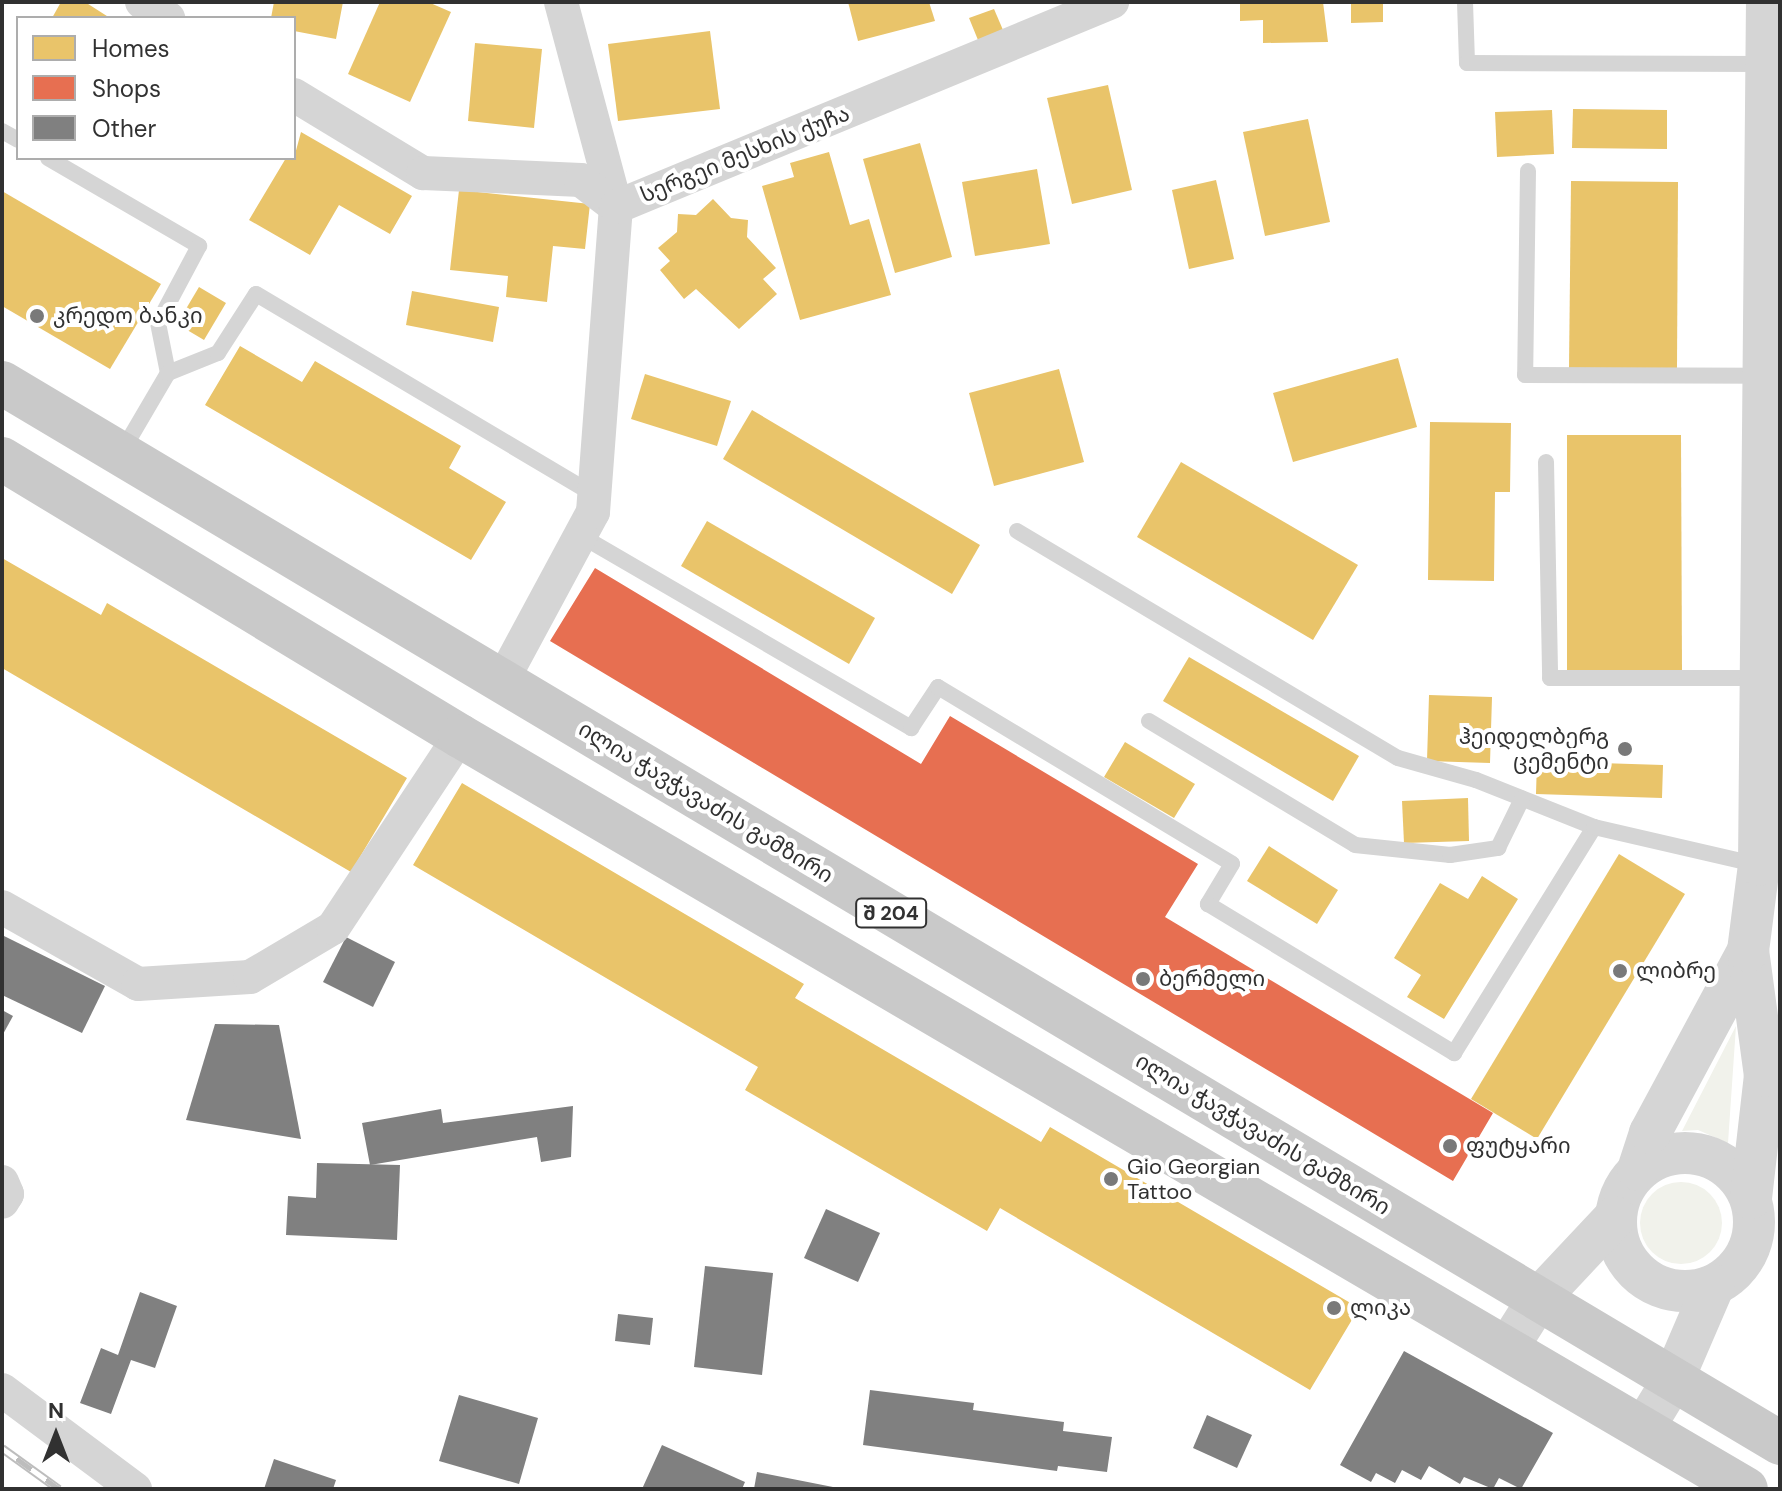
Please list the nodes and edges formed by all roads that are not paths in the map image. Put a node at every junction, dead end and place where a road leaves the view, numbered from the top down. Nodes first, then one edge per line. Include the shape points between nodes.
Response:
1 (142, 2) edge
2 (561, 2) edge
3 (1112, 2) edge
4 (1465, 2) edge
5 (1763, 5) edge
6 (165, 16) edge
7 (1766, 64) junction
8 (296, 96) edge
9 (51, 160) edge
10 (1528, 171) dead end
11 (616, 207) junction
12 (168, 373) junction
13 (1766, 376) junction
14 (2, 383) edge
15 (120, 454) junction
16 (1773, 456) edge
17 (2, 459) edge
18 (1546, 462) dead end
19 (595, 495) junction
20 (1017, 531) dead end
21 (583, 537) junction
22 (1762, 678) junction
23 (502, 681) junction
24 (1149, 721) dead end
25 (460, 736) junction
26 (1522, 799) junction
27 (1594, 827) junction
28 (1759, 865) junction
29 (2, 907) edge
30 (1748, 951) junction
31 (1638, 1170) junction
32 (2, 1182) edge
33 (1751, 1198) junction
34 (2, 1202) edge
35 (1615, 1217) junction
36 (1714, 1285) junction
37 (1539, 1298) junction
38 (1508, 1347) junction
39 (1673, 1380) junction
40 (2, 1390) edge
41 (1645, 1426) junction
42 (1780, 1443) edge
43 (135, 1489) edge
44 (1746, 1489) edge

1 - 6 street
2 - 11 street
3 - 11 street, სერგეი მესხის ქუჩა
4 - 7 lane via 1467,63
5 - 7 street
7 - 13 street
8 - 11 street via 423,173 581,180
9 - 12 lane via 199,246 158,323
10 - 13 lane via 1525,375
11 - 19 street, სერგეი მესხის ქუჩა
12 - 15 lane
12 - 19 lane via 218,353 256,294
13 - 16 street
14 - 15 main road, ილია ჭავჭავაძის გამზირი / შ 204
15 - 23 main road, ილია ჭავჭავაძის გამზირი / შ 204
16 - 22 street
17 - 25 main road, შ 204
18 - 22 lane via 1550,678
19 - 21 street, სერგეი მესხის ქუჩა
20 - 26 lane via 1398,758
21 - 23 street, სერგეი მესხის ქუჩა
21 - 27 lane via 911,728 938,687 1232,864 1208,904 1454,1053
22 - 28 street
23 - 37 main road, ილია ჭავჭავაძის გამზირი / შ 204
24 - 26 lane via 1355,845 1450,855 1498,848
25 - 29 street via 333,928 250,977 138,984
25 - 38 main road, შ 204
26 - 27 lane
27 - 28 lane
28 - 30 street
30 - 31 street via 1650,1133
30 - 33 street via 1765,1076
31 - 33 street via 1680,1152 1702,1154 1740,1179
31 - 35 street via 1621,1193
32 - 34 street via 7,1194
33 - 36 street via 1751,1246 1737,1269
35 - 36 street via 1619,1245 1646,1278 1686,1292
35 - 37 street
36 - 39 street
37 - 38 street
37 - 39 main road, ილია ჭავჭავაძის გამზირი / შ 204
38 - 41 main road, შ 204
39 - 41 street
39 - 42 main road, ილია ჭავჭავაძის გამზირი / შ 204
40 - 43 street
41 - 44 main road, შ 204

